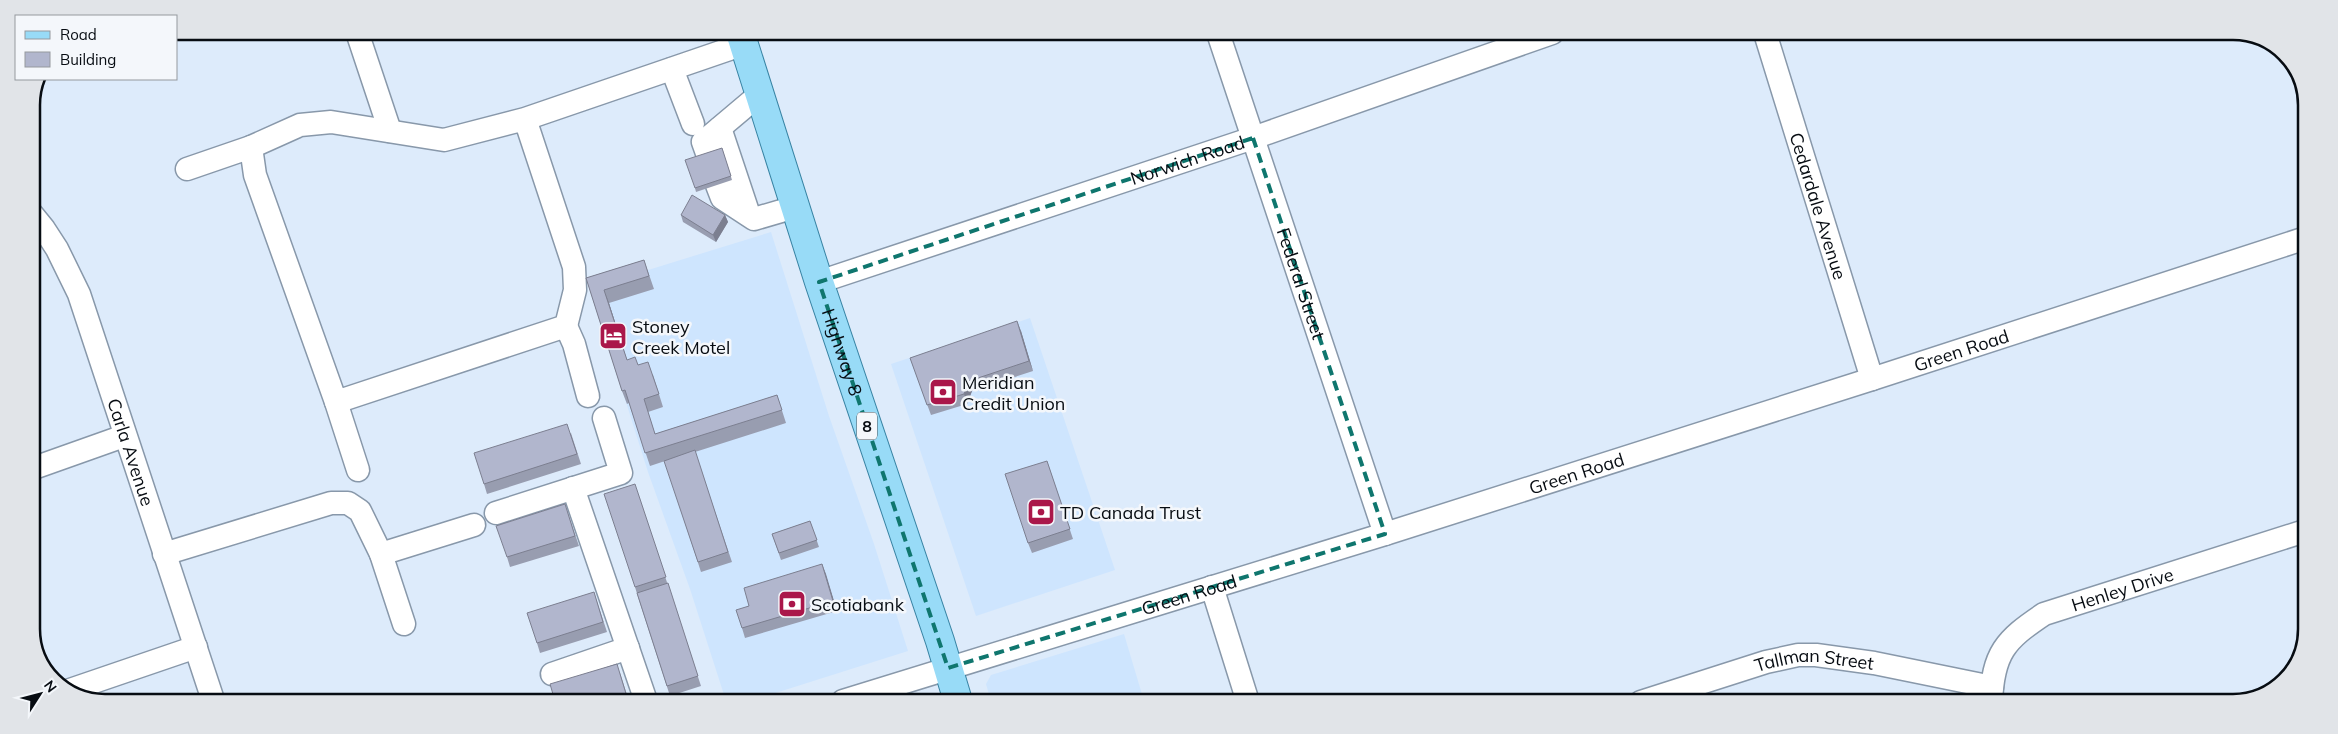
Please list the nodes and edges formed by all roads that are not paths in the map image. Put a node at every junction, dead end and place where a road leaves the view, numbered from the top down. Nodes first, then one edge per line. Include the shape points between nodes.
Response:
1 (360, 40) edge
2 (737, 40) edge
3 (743, 40) edge
4 (1220, 40) edge
5 (1532, 40) edge
6 (1767, 40) edge
7 (672, 69) junction
8 (760, 94) junction
9 (525, 120) junction
10 (720, 128) junction
11 (390, 131) junction
12 (1253, 138) junction
13 (251, 147) junction
14 (186, 169) dead end
15 (717, 187) edge
16 (795, 207) junction
17 (749, 216) junction
18 (40, 229) edge
19 (2298, 241) edge
20 (819, 282) junction
21 (566, 326) junction
22 (1872, 379) junction
23 (588, 396) dead end
24 (336, 402) junction
25 (604, 418) dead end
26 (124, 436) junction
27 (40, 466) edge
28 (358, 470) dead end
29 (573, 488) junction
30 (496, 513) dead end
31 (474, 525) dead end
32 (2298, 533) edge
33 (1384, 534) junction
34 (164, 554) junction
35 (381, 554) junction
36 (1212, 587) junction
37 (404, 624) dead end
38 (196, 647) junction
39 (628, 648) junction
40 (948, 668) junction
41 (552, 674) dead end
42 (77, 688) edge
43 (211, 694) edge
44 (644, 694) edge
45 (865, 694) edge
46 (956, 694) edge
47 (1245, 694) edge
48 (1681, 694) edge
49 (1987, 694) edge
50 (1991, 694) edge

1 - 11 street
2 - 7 street
3 - 8 main road, Highway 8 / 8
4 - 12 street, Federal Street
5 - 12 street, Norwich Road
6 - 22 street, Cedardale Avenue
7 - 9 street
7 - 10 street via 704,150
8 - 10 street
8 - 16 main road, Highway 8 / 8
9 - 11 street via 444,140
9 - 21 street via 574,267 575,290
10 - 17 street
11 - 13 street via 331,122 300,125
12 - 20 street, Norwich Road
12 - 33 street, Federal Street
13 - 14 street
13 - 24 street via 255,175
15 - 17 street
16 - 17 street via 754,219
16 - 20 main road, Highway 8 / 8
18 - 26 street, Carla Avenue via 58,249 79,294
19 - 22 street, Green Road
20 - 40 main road, Highway 8 / 8
21 - 23 street
21 - 24 street
22 - 33 street, Green Road
24 - 28 street
25 - 29 street via 620,473
26 - 27 street
26 - 34 street, Carla Avenue
29 - 30 street
29 - 39 street
31 - 35 street
32 - 50 street, Henley Drive via 2044,614 2015,634 2004,648 1994,673
33 - 36 street, Green Road
34 - 35 street via 331,503 348,503 360,511
34 - 38 street, Carla Avenue
35 - 37 street
36 - 40 street, Green Road
36 - 47 street
38 - 42 street
38 - 43 street, Carla Avenue
39 - 41 street
39 - 44 street
40 - 45 street, Green Road
40 - 46 main road, Highway 8 / 8
48 - 49 street, Tallman Street via 1782,658 1816,655 1874,663

